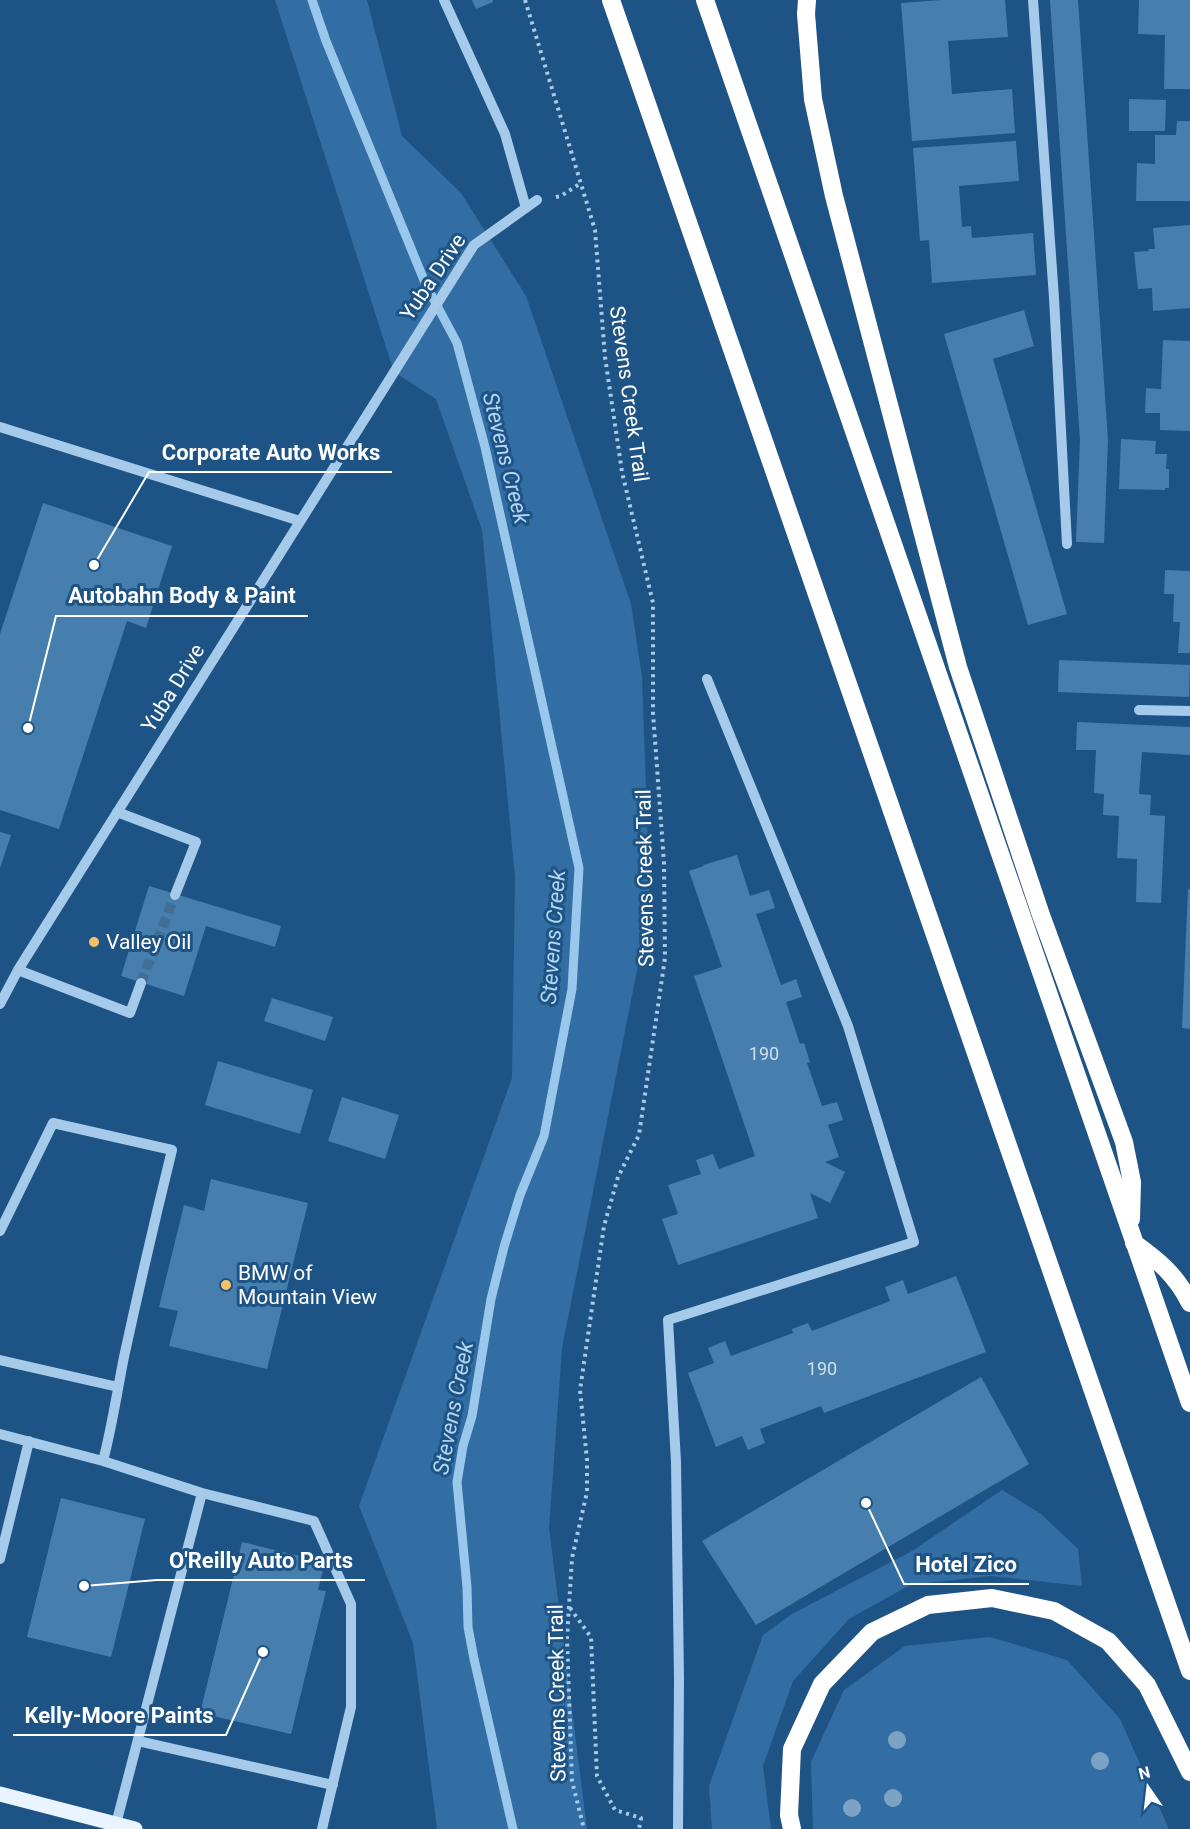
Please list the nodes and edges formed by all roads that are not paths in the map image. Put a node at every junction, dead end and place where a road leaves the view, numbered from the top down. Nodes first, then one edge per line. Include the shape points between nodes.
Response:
1 (444, 0) edge
2 (611, 0) edge
3 (705, 0) edge
4 (807, 0) edge
5 (1033, 0) edge
6 (537, 200) road end
7 (526, 208) junction
8 (0, 427) edge
9 (300, 521) junction
10 (1067, 544) dead end
11 (707, 679) dead end
12 (1139, 710) dead end
13 (1190, 711) edge
14 (117, 812) junction
15 (175, 895) tunnel mouth
16 (18, 970) junction
17 (141, 983) tunnel mouth
18 (0, 1005) edge
19 (0, 1230) edge
20 (1132, 1237) junction
21 (1190, 1303) edge
22 (0, 1360) edge
23 (118, 1387) junction
24 (1190, 1403) edge
25 (0, 1434) edge
26 (29, 1441) junction
27 (103, 1461) junction
28 (202, 1493) junction
29 (0, 1558) edge
30 (1190, 1671) edge
31 (138, 1741) junction
32 (1190, 1772) edge
33 (333, 1785) junction
34 (3, 1796) edge
35 (116, 1824) junction
36 (135, 1829) edge
37 (322, 1829) edge
38 (678, 1829) edge
39 (792, 1829) edge

1 - 7 street via 505,134
2 - 30 highway
3 - 20 highway
4 - 20 highway via 813,99 834,196 958,667 1041,915 1124,1142 1132,1182
5 - 10 street
6 - 7 street, Yuba Drive
7 - 9 street, Yuba Drive via 474,245
8 - 9 street
9 - 14 street, Yuba Drive
11 - 38 street via 848,1026 914,1242 668,1320 676,1473
12 - 13 street
14 - 15 street via 196,842
14 - 16 street, Yuba Drive
16 - 17 street via 130,1012
16 - 18 street, Yuba Drive
19 - 23 street via 52,1123 172,1150
20 - 21 highway via 1163,1264
20 - 24 highway
22 - 23 street
23 - 27 street
25 - 26 street
26 - 27 street
26 - 29 street
27 - 28 street
28 - 31 street
28 - 33 street via 314,1521 351,1604 351,1707
31 - 33 street
31 - 35 street
32 - 39 highway via 1147,1685 1108,1641 1054,1611 992,1598 928,1605 872,1632 822,1684 792,1749
33 - 37 street
34 - 35 main road
35 - 36 main road

